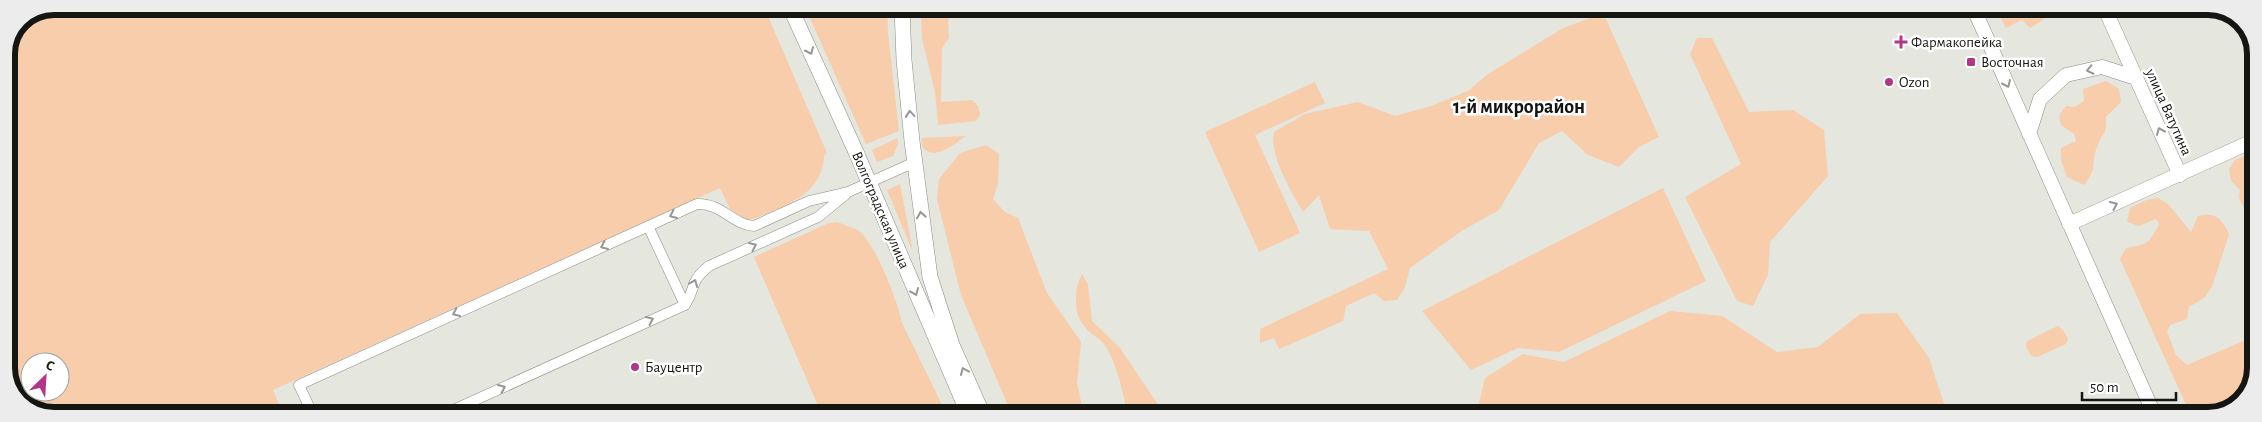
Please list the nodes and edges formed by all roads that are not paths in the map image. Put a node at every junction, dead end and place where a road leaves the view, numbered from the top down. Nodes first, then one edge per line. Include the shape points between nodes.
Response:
1 (794, 15) edge
2 (902, 15) edge
3 (1977, 15) edge
4 (2108, 15) edge
5 (2136, 78) junction
6 (2029, 134) junction
7 (2247, 144) edge
8 (915, 162) junction
9 (2180, 176) junction
10 (869, 183) junction
11 (848, 192) junction
12 (2069, 224) junction
13 (648, 226) junction
14 (684, 305) junction
15 (309, 407) edge
16 (460, 407) edge
17 (966, 407) edge
18 (979, 407) edge
19 (2151, 407) edge

1 -> 10 main road, Волгоградская улица
8 -> 2 main road, Волгоградская улица
3 -> 6 main road
4 - 5 main road, улица Ватутина
5 -> 6 main road via 2102,67 2066,75 2040,99
9 -> 5 main road, улица Ватутина
6 - 12 main road
7 - 9 main road
8 - 10 street
18 -> 8 main road, Волгоградская улица via 952,345 933,286
12 -> 9 main road, улица Ватутина
10 - 11 street
10 -> 17 main road, Волгоградская улица
11 -> 13 street via 809,201 754,226 707,203 697,204
14 -> 11 street via 689,299 694,279 709,266 818,216
12 - 19 main road
13 - 14 street
13 -> 15 street via 299,385
16 -> 14 street

